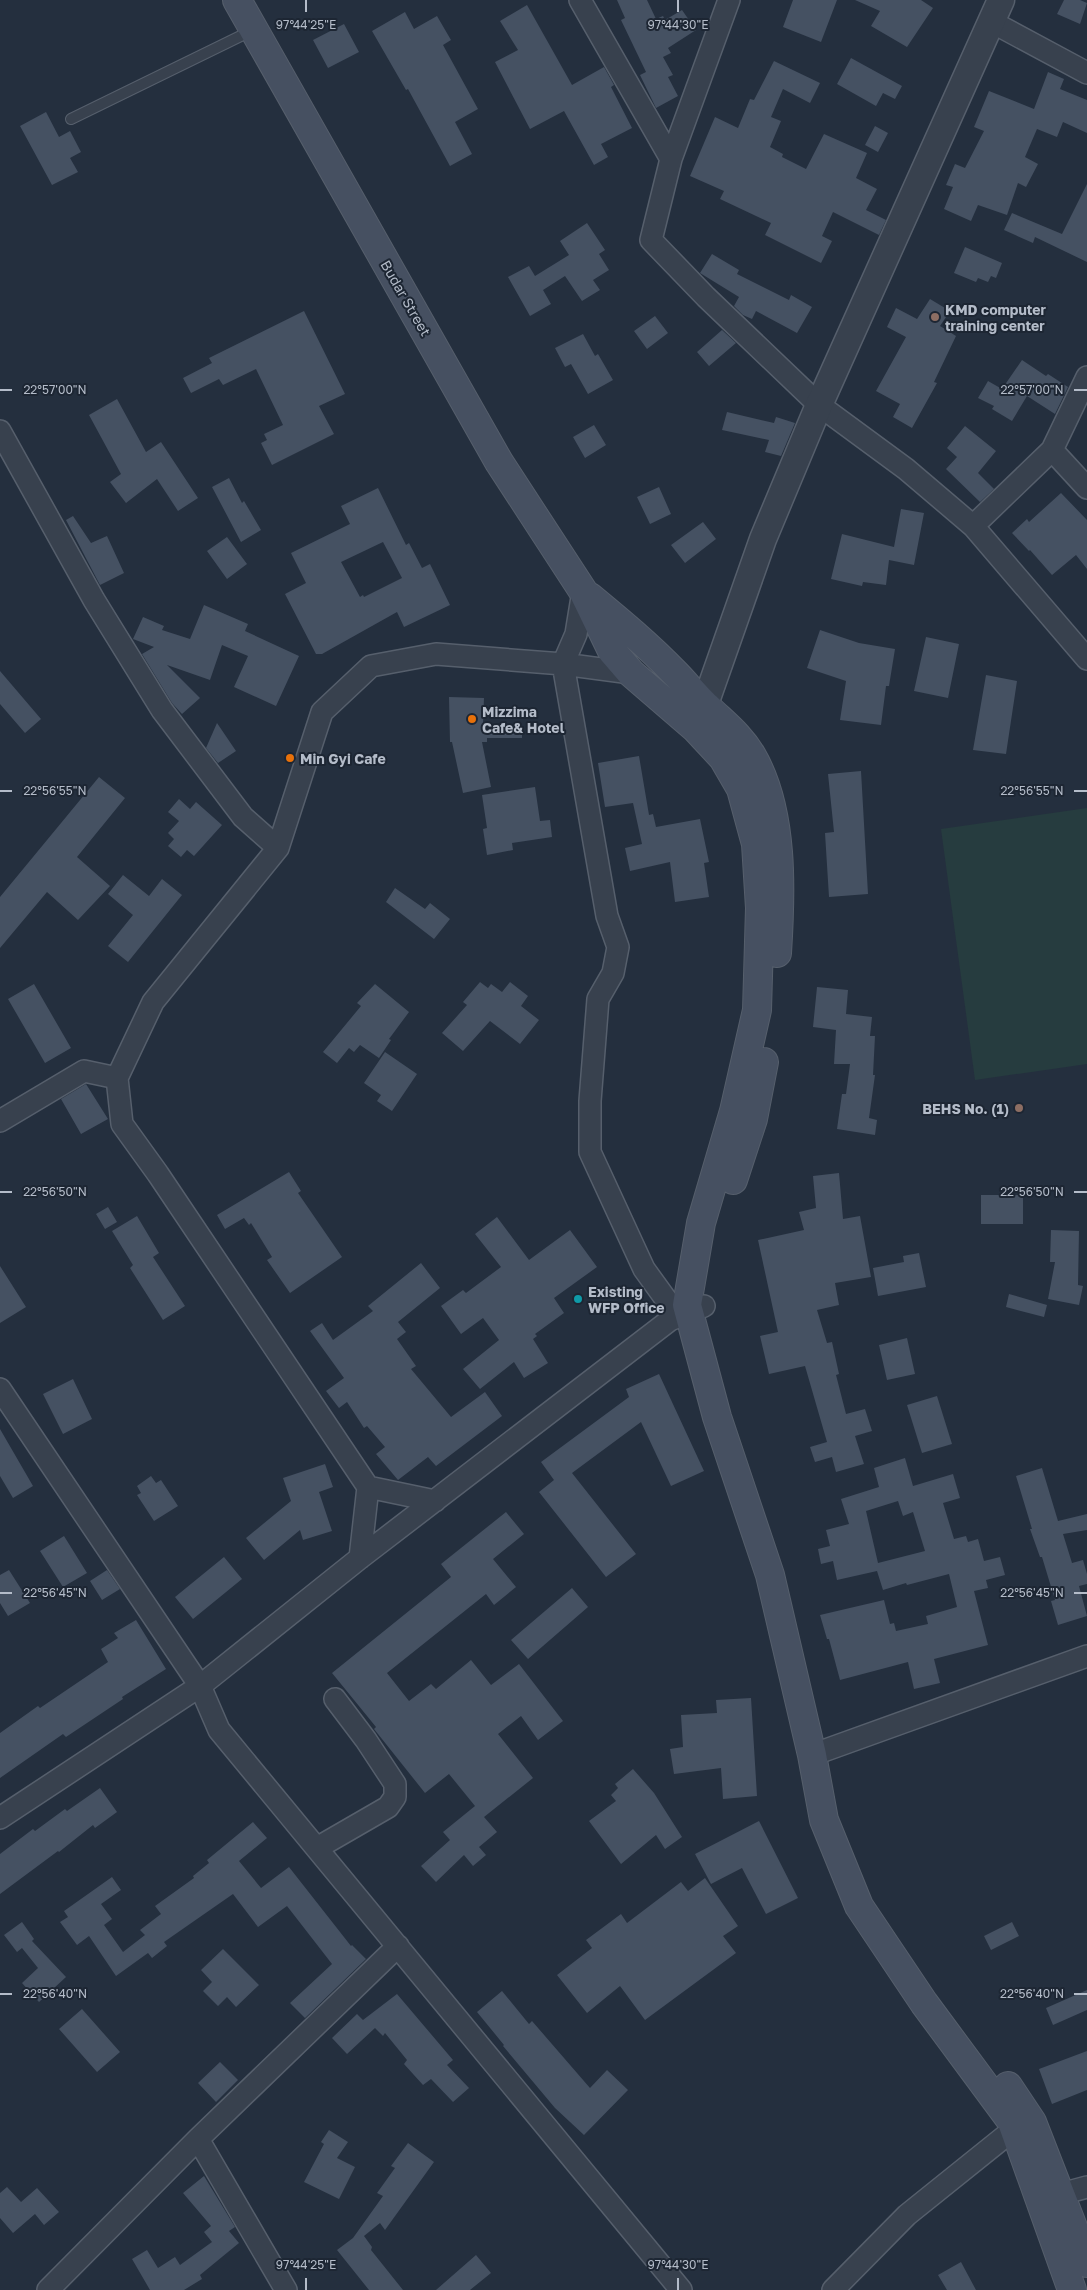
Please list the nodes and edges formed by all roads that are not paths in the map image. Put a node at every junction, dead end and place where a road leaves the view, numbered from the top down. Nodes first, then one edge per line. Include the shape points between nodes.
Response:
1 (237, 0) edge
2 (580, 0) edge
3 (729, 0) edge
4 (996, 11) edge
5 (254, 30) junction
6 (1087, 73) edge
7 (72, 119) dead end
8 (671, 159) junction
9 (1087, 377) edge
10 (820, 405) junction
11 (0, 431) edge
12 (1052, 450) junction
13 (1087, 488) edge
14 (973, 526) junction
15 (583, 591) junction
16 (1087, 659) edge
17 (563, 664) junction
18 (631, 673) junction
19 (701, 717) junction
20 (278, 848) junction
21 (117, 1078) junction
22 (0, 1121) edge
23 (690, 1311) junction
24 (0, 1389) edge
25 (368, 1487) junction
26 (435, 1501) junction
27 (360, 1558) junction
28 (1087, 1656) edge
29 (200, 1686) junction
30 (334, 1699) dead end
31 (820, 1752) junction
32 (0, 1818) edge
33 (317, 1848) junction
34 (398, 1946) junction
35 (1023, 2125) junction
36 (198, 2139) junction
37 (1074, 2190) edge
38 (1087, 2263) edge
39 (839, 2288) edge
40 (48, 2290) edge
41 (286, 2290) edge
42 (681, 2290) edge
43 (1072, 2290) edge

1 - 5 main road, Budar Street
2 - 8 street
3 - 8 street
4 - 6 street
4 - 10 street
5 - 7 lane
5 - 15 main road, Budar Street via 499,462
8 - 10 street via 651,240
9 - 12 street
10 - 14 street via 906,469
10 - 19 street via 763,539
11 - 20 street via 94,600 162,710 243,817
12 - 13 street
12 - 14 street
14 - 16 street
15 - 17 street via 576,634
15 - 18 main road via 612,651
15 - 19 main road via 637,636
17 - 18 street
17 - 20 street via 436,654 371,666 322,712
17 - 23 street via 607,916 618,947 613,973 598,999 590,1101 590,1152 644,1269
18 - 19 main road
19 - 23 main road via 741,789 756,844 760,908 757,1010 734,1111 701,1223 687,1305
20 - 21 street via 153,1002
21 - 22 street via 84,1071
21 - 25 street via 122,1124
23 - 26 street via 670,1320
23 - 31 main road via 717,1417 770,1575
24 - 29 street
25 - 26 street
25 - 27 street
26 - 27 street
27 - 29 street
28 - 31 street
29 - 32 street
29 - 33 street via 219,1730
30 - 33 street via 395,1784 395,1797 388,1807
31 - 35 main road via 824,1820 859,1906 924,2004 1012,2122
33 - 34 street
34 - 36 street
34 - 42 street
35 - 37 main road
35 - 39 street via 907,2215
35 - 43 main road
36 - 40 street
36 - 41 street
37 - 38 main road

